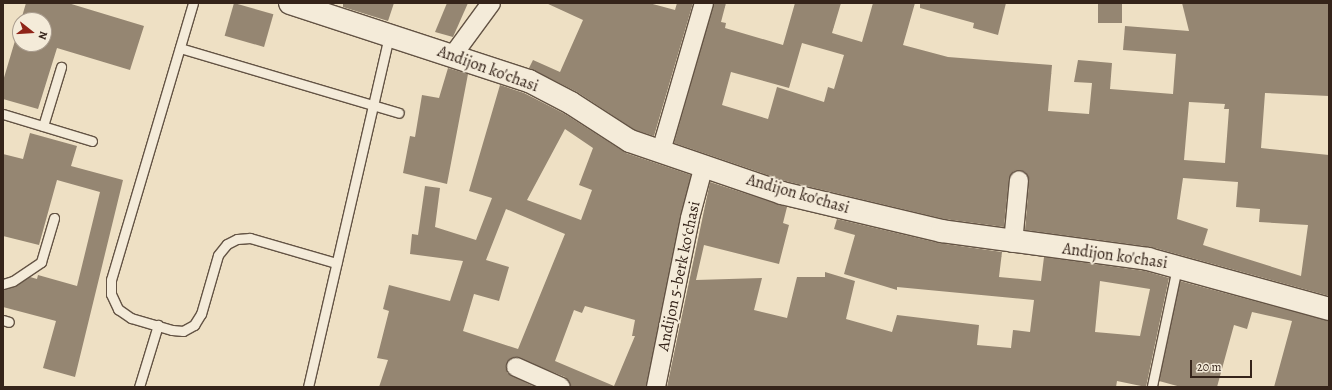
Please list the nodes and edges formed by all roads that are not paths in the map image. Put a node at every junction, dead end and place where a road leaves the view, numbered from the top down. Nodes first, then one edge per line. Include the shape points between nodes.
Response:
1 (193, 3) edge
2 (290, 3) edge
3 (491, 3) edge
4 (704, 3) edge
5 (389, 34) junction
6 (180, 48) junction
7 (453, 55) junction
8 (61, 67) dead end
9 (372, 105) junction
10 (399, 113) dead end
11 (3, 114) edge
12 (43, 126) junction
13 (92, 141) dead end
14 (661, 151) junction
15 (704, 165) junction
16 (1019, 180) dead end
17 (54, 218) dead end
18 (1013, 243) junction
19 (336, 263) junction
20 (1178, 266) junction
21 (3, 284) edge
22 (1329, 309) edge
23 (158, 326) junction
24 (516, 367) dead end
25 (1152, 386) dead end
26 (140, 387) edge
27 (308, 387) edge
28 (561, 387) edge
29 (656, 387) edge

1 - 6 lane
2 - 5 street, Andijon ko'chasi
3 - 7 street
4 - 14 street
5 - 7 street, Andijon ko'chasi
5 - 9 lane
6 - 9 lane
6 - 23 lane via 111,280 111,294 118,309 131,318
7 - 14 street, Andijon ko'chasi via 529,81 570,102 630,141
8 - 12 lane
9 - 10 lane
9 - 19 lane
11 - 12 lane
12 - 13 lane
14 - 15 street, Andijon ko'chasi
15 - 18 street, Andijon ko'chasi via 782,193 824,204 942,231
15 - 29 street, Аndijon 5-berk koʻchasi via 690,218
16 - 18 street
17 - 21 lane via 41,262 13,281
18 - 20 street, Andijon ko'chasi via 1148,259
19 - 23 lane via 250,238 237,239 227,244 218,255 201,314 194,325 183,330
19 - 27 lane
20 - 22 street, Andijon ko'chasi
20 - 25 lane
23 - 26 lane
24 - 28 street

